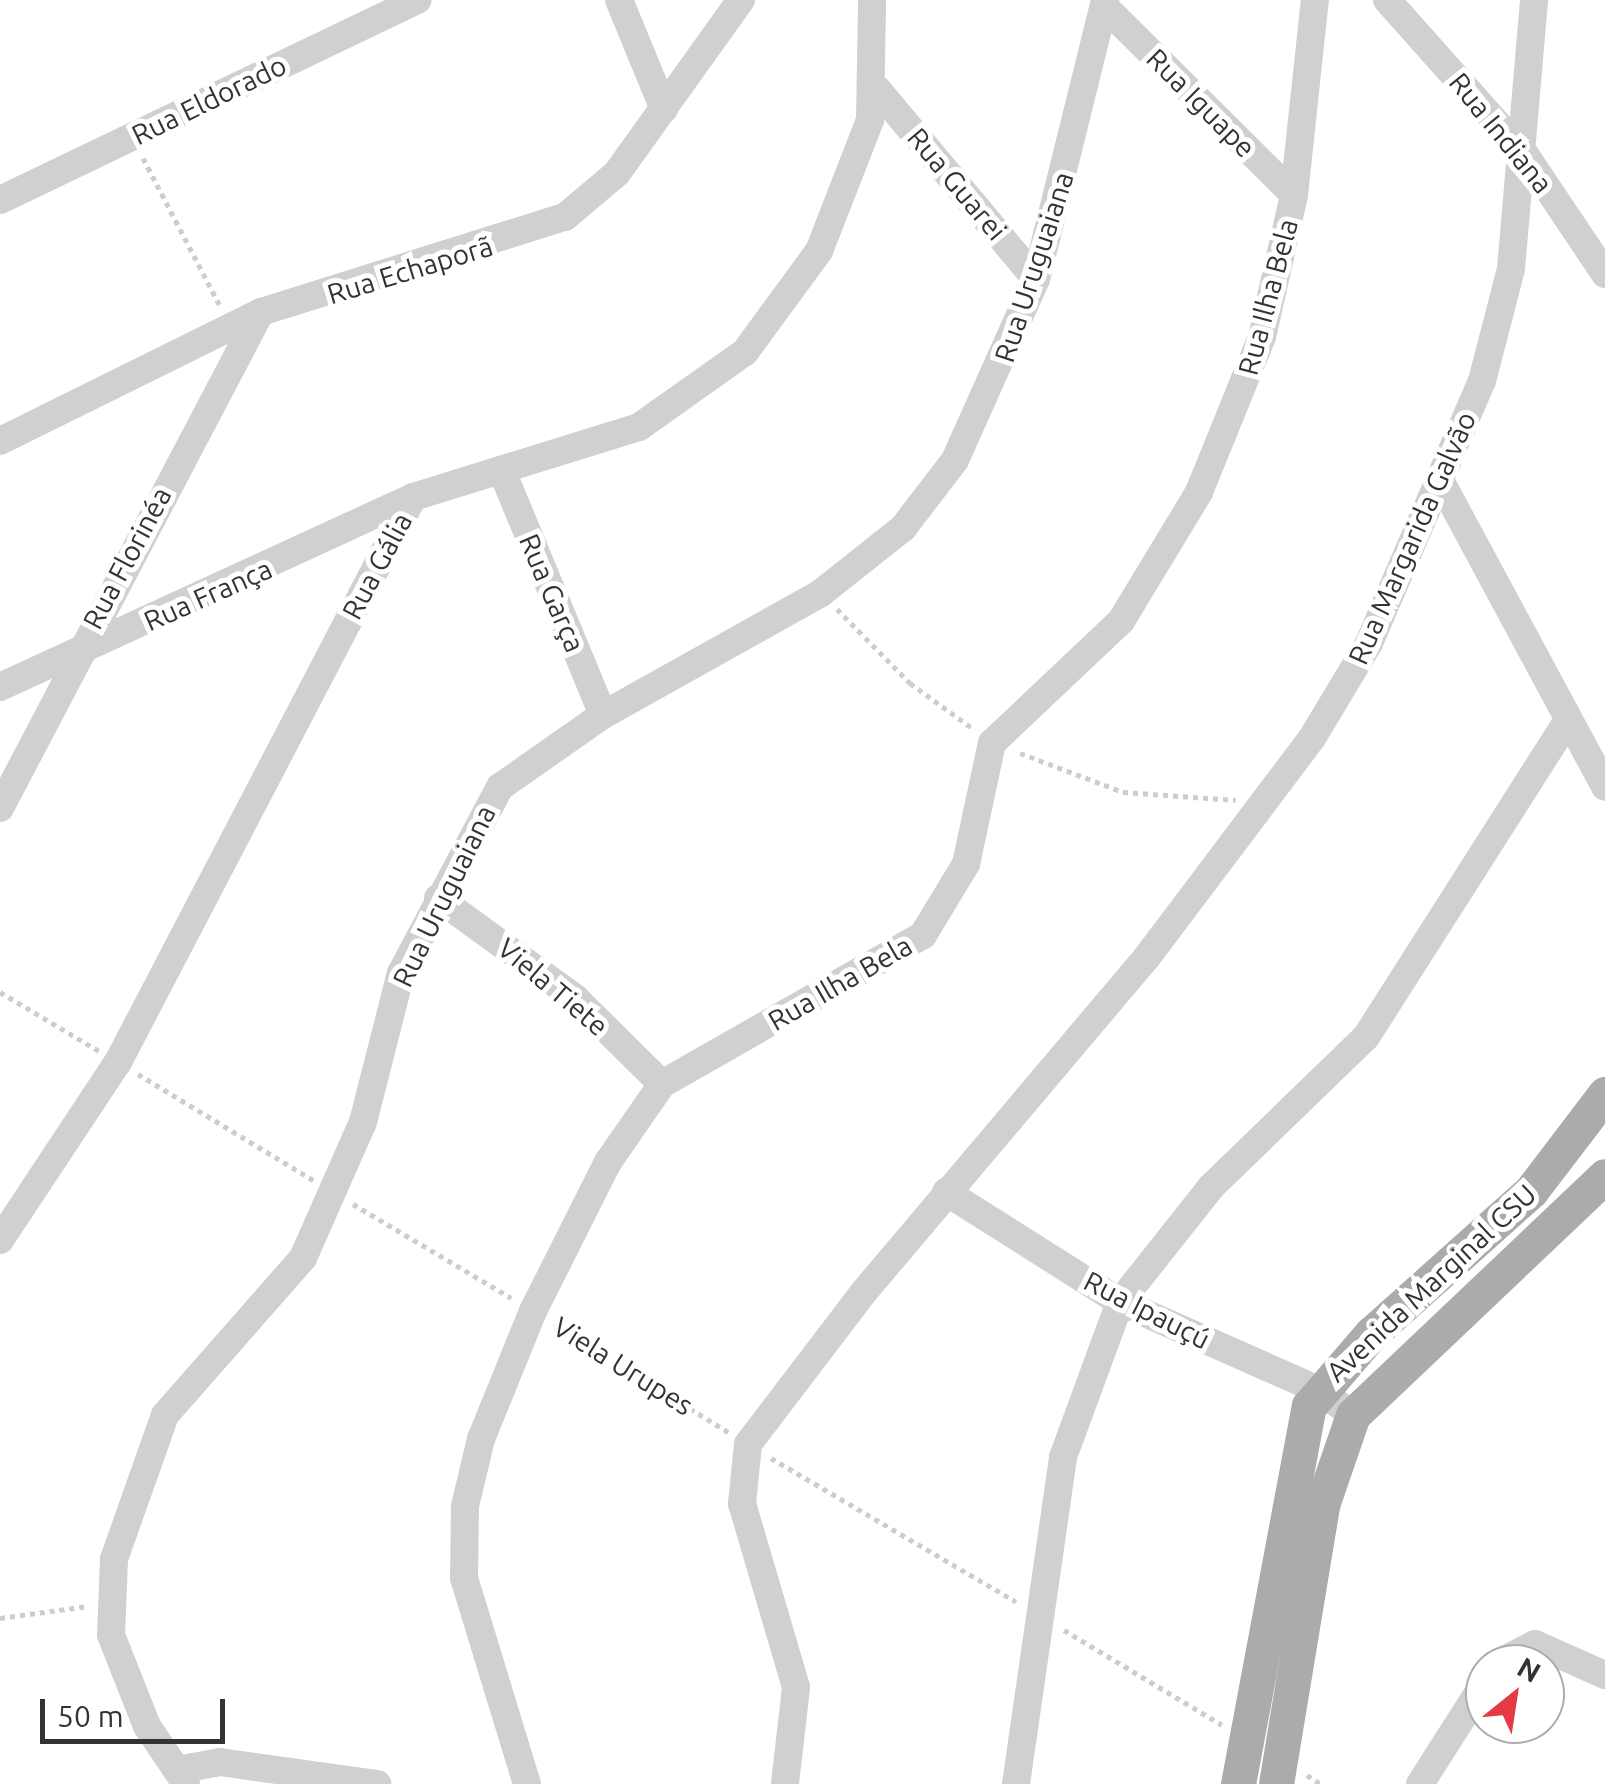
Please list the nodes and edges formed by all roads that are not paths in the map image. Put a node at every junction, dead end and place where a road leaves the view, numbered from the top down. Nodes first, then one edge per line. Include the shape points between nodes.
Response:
1 (418, 0) edge
2 (619, 0) edge
3 (741, 0) edge
4 (872, 0) edge
5 (1315, 0) edge
6 (1387, 0) edge
7 (1534, 0) edge
8 (1106, 5) edge
9 (877, 89) junction
10 (664, 109) junction
11 (1526, 156) junction
12 (1294, 195) junction
13 (0, 200) edge
14 (1605, 274) edge
15 (1036, 280) junction
16 (261, 312) junction
17 (0, 441) edge
18 (502, 471) junction
19 (1441, 482) junction
20 (413, 497) junction
21 (76, 652) junction
22 (0, 687) edge
23 (603, 714) junction
24 (1568, 720) junction
25 (1605, 787) edge
26 (0, 808) edge
27 (438, 898) junction
28 (662, 1084) junction
29 (1605, 1094) edge
30 (1605, 1176) edge
31 (946, 1192) junction
32 (0, 1240) edge
33 (1120, 1302) junction
34 (1319, 1390) junction
35 (1353, 1416) junction
36 (1565, 1654) edge
37 (1605, 1676) edge
38 (1465, 1713) edge
39 (182, 1777) edge
40 (376, 1784) edge
41 (527, 1784) edge
42 (786, 1784) edge
43 (1016, 1784) edge
44 (1238, 1784) edge
45 (1276, 1784) edge
46 (1420, 1784) edge

1 - 13 street, Rua Eldorado
2 - 10 street
3 - 10 street, Rua Echaporã
4 - 9 street, Rua Gália
5 - 12 street, Rua Ilha Bela
6 - 11 street, Rua Indiana
7 - 11 street, Rua Margarida Galvão
8 - 12 street, Rua Iguape
8 - 15 street, Rua Uruguaiana
9 - 15 street, Rua Guarei
9 - 18 street, Rua Gália via 818,250 746,352 639,426
10 - 16 street, Rua Echaporã via 618,173 565,217
11 - 14 street, Rua Indiana
11 - 19 street, Rua Margarida Galvão via 1507,288
12 - 28 street, Rua Ilha Bela via 1254,365 1199,492 1121,621 992,743 966,864 923,935
15 - 23 street, Rua Uruguaiana via 1006,361 929,499 821,593
16 - 17 street, Rua Echaporã
16 - 21 street, Rua Florinéa
18 - 20 street, Rua Gália
18 - 23 street, Rua Garça
19 - 24 street
19 - 31 street, Rua Margarida Galvão via 1369,643 1264,802 1147,958
20 - 21 street, Rua França
20 - 32 street, Rua Gália via 118,1062
21 - 22 street, Rua França
21 - 26 street, Rua Florinéa
23 - 27 street, Rua Uruguaiana via 500,787
24 - 25 street
24 - 33 street via 1366,1038 1211,1187
27 - 28 street, Viela Tiete via 574,998
27 - 39 street, Rua Uruguaiana via 401,973 337,1194 274,1300 210,1354 165,1415 114,1559 111,1604 123,1676
28 - 41 street, Rua Ilha Bela via 608,1162 533,1311 480,1439 465,1506 464,1578
29 - 34 main road, Avenida Marginal CSU via 1531,1191
30 - 35 main road, Avenida Marginal CSU
31 - 33 street, Rua Ipauçú
31 - 42 street, Rua Margarida Galvão via 748,1444 742,1504 796,1687
33 - 34 street, Rua Ipauçú
33 - 43 street via 1063,1457
34 - 35 street, Rua Ipauçú
34 - 44 main road, Avenida Marginal CSU via 1296,1455
35 - 45 main road, Avenida Marginal CSU via 1318,1521
36 - 37 street
38 - 46 street
39 - 40 street via 220,1762

